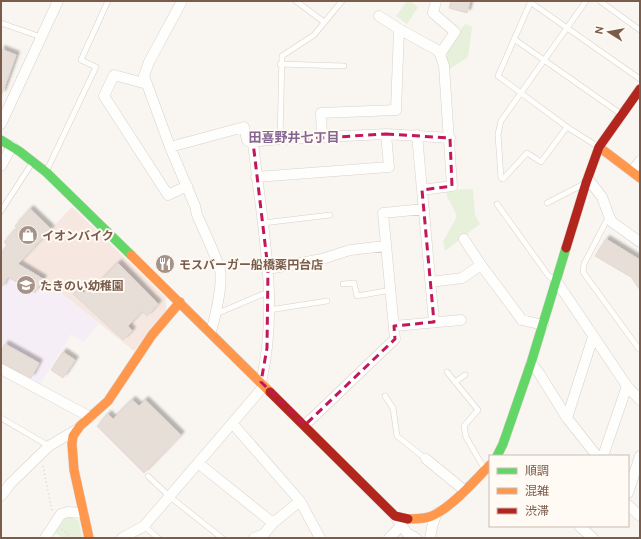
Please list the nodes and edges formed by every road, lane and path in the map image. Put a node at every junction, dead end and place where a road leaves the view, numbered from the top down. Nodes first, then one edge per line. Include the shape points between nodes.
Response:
1 (58, 1) edge
2 (108, 1) edge
3 (182, 1) edge
4 (296, 1) edge
5 (342, 1) edge
6 (436, 1) edge
7 (530, 1) edge
8 (586, 1) edge
9 (600, 1) edge
10 (378, 16) dead end
11 (324, 22) junction
12 (1, 23) edge
13 (567, 27) junction
14 (399, 29) junction
15 (640, 30) edge
16 (41, 37) junction
17 (514, 39) junction
18 (440, 54) junction
19 (544, 60) junction
20 (280, 64) junction
21 (344, 66) dead end
22 (640, 79) edge
23 (147, 84) junction
24 (640, 90) edge
25 (520, 93) junction
26 (4, 112) edge
27 (621, 114) junction
28 (1, 124) edge
29 (567, 126) junction
30 (386, 134) junction
31 (418, 135) junction
32 (322, 137) junction
33 (450, 138) junction
34 (280, 139) junction
35 (1, 140) edge
36 (253, 142) junction
37 (12, 146) junction
38 (170, 147) junction
39 (599, 147) junction
40 (640, 161) edge
41 (33, 162) junction
42 (1, 166) edge
43 (632, 171) junction
44 (46, 172) junction
45 (256, 177) junction
46 (640, 178) edge
47 (587, 181) junction
48 (187, 186) junction
49 (422, 190) junction
50 (547, 203) dead end
51 (497, 204) dead end
52 (424, 209) junction
53 (1, 211) edge
54 (330, 216) dead end
55 (609, 216) junction
56 (263, 223) junction
57 (464, 239) dead end
58 (640, 242) edge
59 (386, 246) junction
60 (481, 265) junction
61 (268, 269) junction
62 (431, 282) junction
63 (557, 282) junction
64 (343, 284) dead end
65 (391, 290) junction
66 (268, 292) junction
67 (327, 301) dead end
68 (180, 302) junction
69 (269, 310) junction
70 (216, 314) junction
71 (461, 320) dead end
72 (434, 322) junction
73 (543, 325) junction
74 (394, 326) junction
75 (211, 332) junction
76 (593, 337) junction
77 (639, 349) dead end
78 (532, 363) junction
79 (1, 369) edge
80 (447, 372) dead end
81 (465, 375) dead end
82 (455, 382) junction
83 (262, 384) junction
84 (627, 386) junction
85 (385, 396) dead end
86 (640, 400) edge
87 (90, 417) junction
88 (1, 418) edge
89 (567, 418) junction
90 (232, 423) junction
91 (305, 425) junction
92 (78, 429) junction
93 (49, 446) junction
94 (499, 455) edge
95 (596, 455) edge
96 (603, 455) edge
97 (640, 456) edge
98 (426, 459) joint
99 (198, 463) junction
100 (42, 464) dead end
101 (488, 467) edge
102 (148, 476) dead end
103 (1, 478) edge
104 (10, 484) junction
105 (464, 490) junction
106 (629, 491) edge
107 (1, 496) edge
108 (169, 496) junction
109 (300, 501) junction
110 (629, 506) edge
111 (83, 513) junction
112 (437, 513) junction
113 (395, 516) junction
114 (640, 516) edge
115 (273, 523) junction
116 (65, 525) dead end
117 (144, 526) junction
118 (401, 526) junction
119 (58, 527) junction
120 (580, 527) edge
121 (45, 538) edge
122 (72, 538) edge
123 (89, 538) edge
124 (122, 538) edge
125 (158, 538) edge
126 (222, 538) edge
127 (254, 538) edge
128 (320, 538) edge
129 (389, 538) edge
130 (416, 538) edge
131 (430, 538) edge
132 (593, 538) edge

1 - 16 street
2 - 44 lane via 81,60 96,66
3 - 23 street via 149,62 144,76
4 - 11 lane
5 - 11 lane
6 - 18 street via 433,13 454,32
7 - 13 lane
7 - 17 lane
8 - 13 lane
9 - 15 lane
10 - 14 street
11 - 20 lane via 314,35 282,56
12 - 16 lane
13 - 19 lane
13 - 22 lane
14 - 18 street
14 - 32 street via 396,110 321,113
16 - 26 street
17 - 19 lane
17 - 25 lane via 498,76
18 - 33 street via 444,66
19 - 25 lane
19 - 27 lane
20 - 21 lane
20 - 34 lane
23 - 38 street
23 - 48 street via 114,75 104,96 168,195
24 - 27 street
25 - 29 lane
25 - 29 lane via 501,121 498,134 501,178 503,179 527,153 541,162
26 - 28 street
27 - 39 street
29 - 39 lane
30 - 31 street
30 - 32 street
30 - 45 street via 389,167
31 - 33 street
31 - 49 street
32 - 34 street
33 - 49 street via 452,186
34 - 36 street
35 - 37 street
36 - 38 street via 247,140 244,127
36 - 45 street
37 - 41 street
37 - 42 street
38 - 48 street
39 - 43 street
39 - 47 street
40 - 43 street
41 - 44 street
41 - 53 lane
43 - 46 street
44 - 68 street
45 - 56 street
47 - 50 lane
47 - 55 street via 602,197
47 - 63 street
48 - 70 street via 196,215 220,271
49 - 52 street
51 - 63 lane via 548,275
52 - 59 street via 383,213
52 - 62 street
54 - 56 lane
55 - 58 street via 612,222
55 - 77 lane via 584,264 583,272
56 - 61 street
57 - 60 street
59 - 61 street via 350,250 322,259
59 - 65 street
60 - 62 street via 462,278
60 - 73 street via 522,320
61 - 66 street
62 - 72 street
63 - 73 street
63 - 76 street
64 - 65 lane via 354,283 357,296
65 - 74 street
66 - 69 street
66 - 70 lane
67 - 69 lane
68 - 75 street
68 - 87 street via 152,335 108,401
69 - 83 street
70 - 75 street
71 - 72 street
72 - 74 street
73 - 78 street
74 - 91 street via 395,340
75 - 83 street
76 - 84 street
76 - 89 street
78 - 89 street
78 - 94 street
79 - 87 street
80 - 82 lane
81 - 82 lane
82 - 101 lane via 478,410 464,426 466,437
83 - 90 street
83 - 91 street
84 - 86 street
84 - 96 street
85 - 98 lane via 393,408 397,436
87 - 92 street
88 - 93 lane
89 - 95 street
90 - 99 street
90 - 109 street
91 - 113 street
92 - 93 street
92 - 111 street via 73,437 71,454
93 - 104 street
97 - 106 street
98 - 105 street
99 - 108 street
99 - 115 street
100 - 119 path
101 - 105 street
102 - 108 lane
103 - 104 street
104 - 107 street
105 - 112 street
108 - 117 street
108 - 126 lane
109 - 115 street
109 - 128 street
110 - 114 street
111 - 119 street via 61,514
111 - 123 street
112 - 113 street via 414,520
112 - 131 street
113 - 118 street
115 - 127 street via 264,534
116 - 119 path
117 - 124 street
117 - 125 lane
118 - 129 street
118 - 130 street
119 - 121 street
119 - 122 path
120 - 132 street

